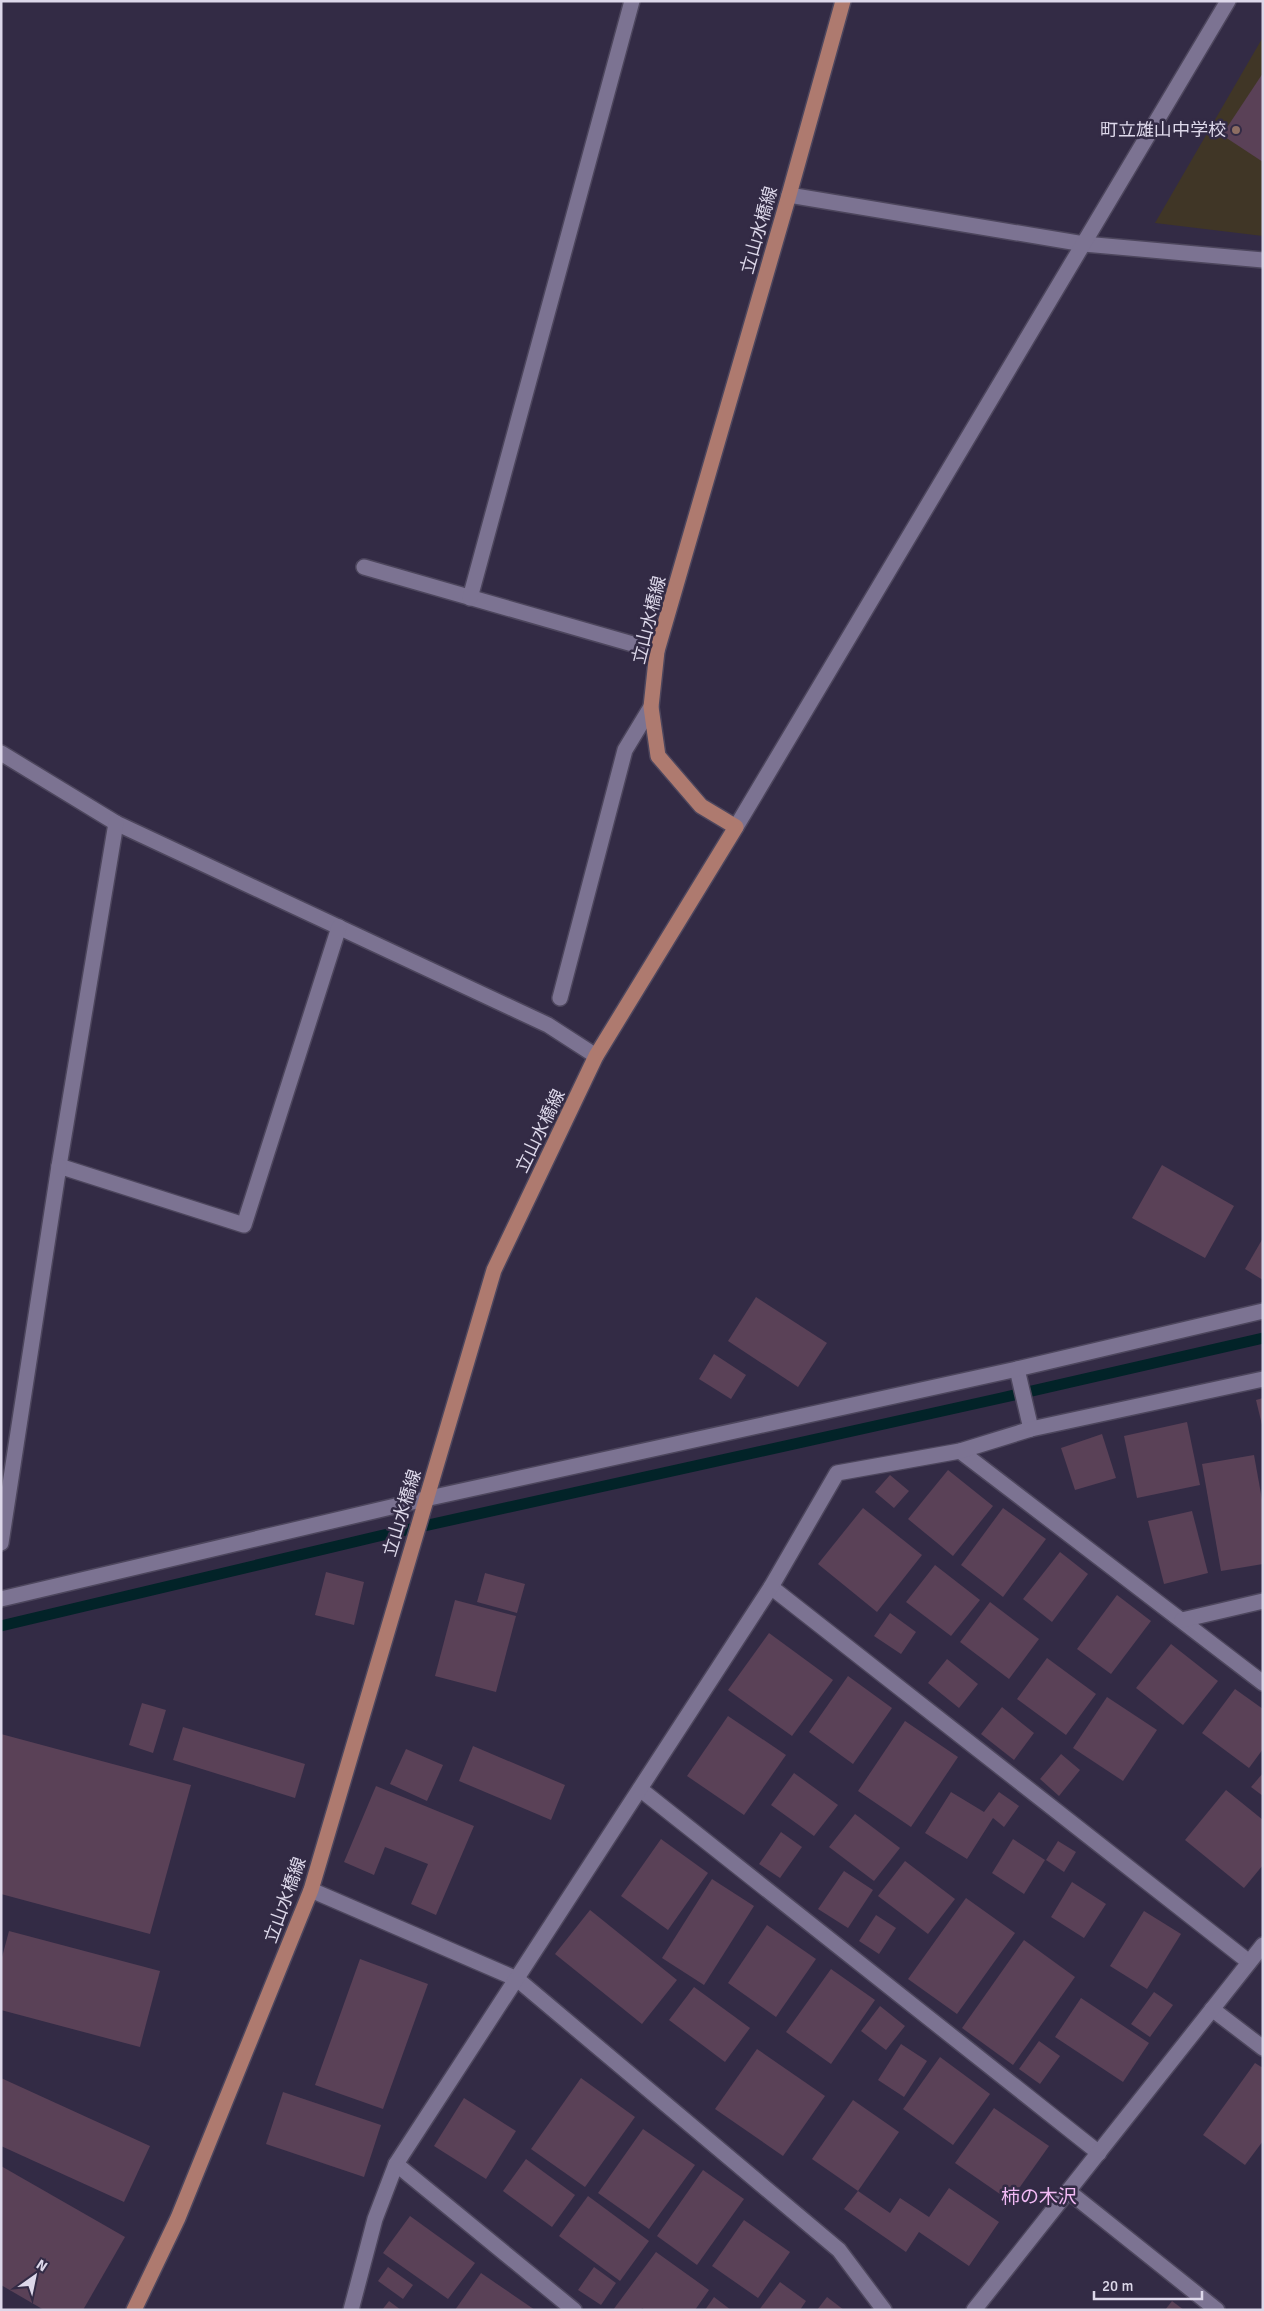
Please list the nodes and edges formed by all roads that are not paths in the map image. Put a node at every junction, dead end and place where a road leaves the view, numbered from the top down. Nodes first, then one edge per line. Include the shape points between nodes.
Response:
1 (632, 1) edge
2 (842, 1) edge
3 (1228, 1) edge
4 (789, 195) junction
5 (1084, 244) junction
6 (1263, 260) edge
7 (364, 567) dead end
8 (470, 598) junction
9 (657, 651) junction
10 (651, 707) junction
11 (1, 752) edge
12 (116, 823) junction
13 (736, 827) junction
14 (339, 928) junction
15 (560, 998) dead end
16 (596, 1056) junction
17 (58, 1166) junction
18 (1263, 1311) edge
19 (1017, 1369) junction
20 (1263, 1379) edge
21 (1031, 1429) junction
22 (960, 1451) junction
23 (425, 1499) junction
24 (1, 1543) edge
25 (771, 1586) junction
26 (1, 1599) edge
27 (1263, 1601) edge
28 (1182, 1620) junction
29 (1263, 1682) edge
30 (640, 1790) junction
31 (311, 1890) junction
32 (1263, 1945) edge
33 (1249, 1962) junction
34 (518, 1979) junction
35 (1212, 2009) junction
36 (1263, 2048) edge
37 (1098, 2152) junction
38 (396, 2164) junction
39 (1068, 2191) junction
40 (134, 2310) edge
41 (351, 2310) edge
42 (574, 2310) edge
43 (884, 2310) edge
44 (974, 2310) edge
45 (1217, 2310) edge

1 - 8 street
2 - 4 main road, 立山水橋線
3 - 5 street
4 - 5 street
4 - 9 main road, 立山水橋線
5 - 6 street
5 - 13 street
7 - 8 street
8 - 9 street
9 - 10 main road, 立山水橋線
10 - 13 main road, 立山水橋線 via 658,756 701,806
10 - 15 street via 625,750
11 - 12 street
12 - 14 street
12 - 17 street
13 - 16 main road, 立山水橋線
14 - 16 street via 548,1024
14 - 17 street via 244,1225
16 - 23 main road, 立山水橋線 via 494,1270
17 - 24 street
18 - 19 street
19 - 21 street
19 - 23 street
20 - 21 street
21 - 22 street
22 - 25 street via 837,1473
22 - 28 street
23 - 26 street
23 - 31 main road, 立山水橋線
25 - 30 street
25 - 33 street
27 - 28 street
28 - 29 street
30 - 34 street
30 - 37 street
31 - 34 street
31 - 40 main road, 立山水橋線 via 178,2218
32 - 33 street
33 - 35 street
34 - 38 street
34 - 43 street via 839,2250
35 - 36 street
35 - 37 street
37 - 39 street
38 - 41 street via 376,2219
38 - 42 street
39 - 44 street
39 - 45 street

